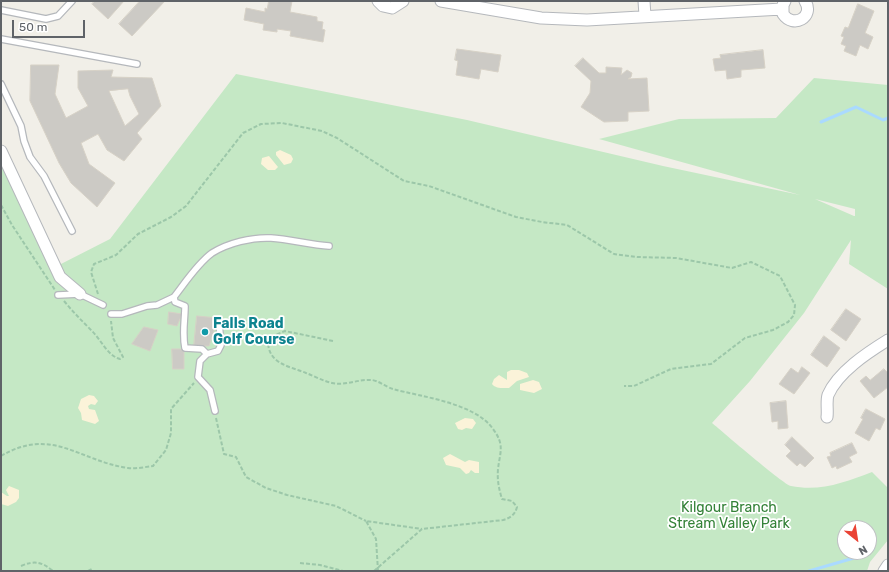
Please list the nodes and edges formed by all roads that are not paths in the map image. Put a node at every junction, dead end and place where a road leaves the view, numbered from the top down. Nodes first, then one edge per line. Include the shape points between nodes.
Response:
1 (72, 1) edge
2 (378, 1) edge
3 (402, 1) edge
4 (441, 1) edge
5 (644, 1) edge
6 (805, 1) edge
7 (784, 5) edge
8 (1, 10) edge
9 (645, 16) junction
10 (1, 39) edge
11 (137, 64) dead end
12 (1, 84) edge
13 (1, 151) edge
14 (72, 231) dead end
15 (329, 246) dead end
16 (80, 294) junction
17 (58, 295) road end
18 (174, 297) junction
19 (103, 305) road end
20 (111, 314) road end
21 (219, 323) dead end
22 (888, 340) edge
23 (207, 354) junction
24 (215, 411) road end
25 (827, 417) dead end
26 (888, 566) edge
27 (884, 571) edge

1 - 8 lane via 58,16 46,19
2 - 3 street via 383,6 392,8
4 - 9 street via 541,18 587,20
5 - 9 street
6 - 7 street via 808,13 798,22 789,20 783,14
7 - 9 street
10 - 11 lane
12 - 14 lane via 21,126 30,157 44,176
13 - 16 street via 60,277
15 - 18 lane via 272,238 236,243 212,253
16 - 17 lane
16 - 19 lane
18 - 20 lane via 158,305 122,314
18 - 23 lane via 175,302 185,306 182,334 185,348 202,349
21 - 23 lane via 221,345 218,351
22 - 25 street via 864,355 837,382 828,396
23 - 24 lane via 200,361 198,377 210,390
26 - 27 street

